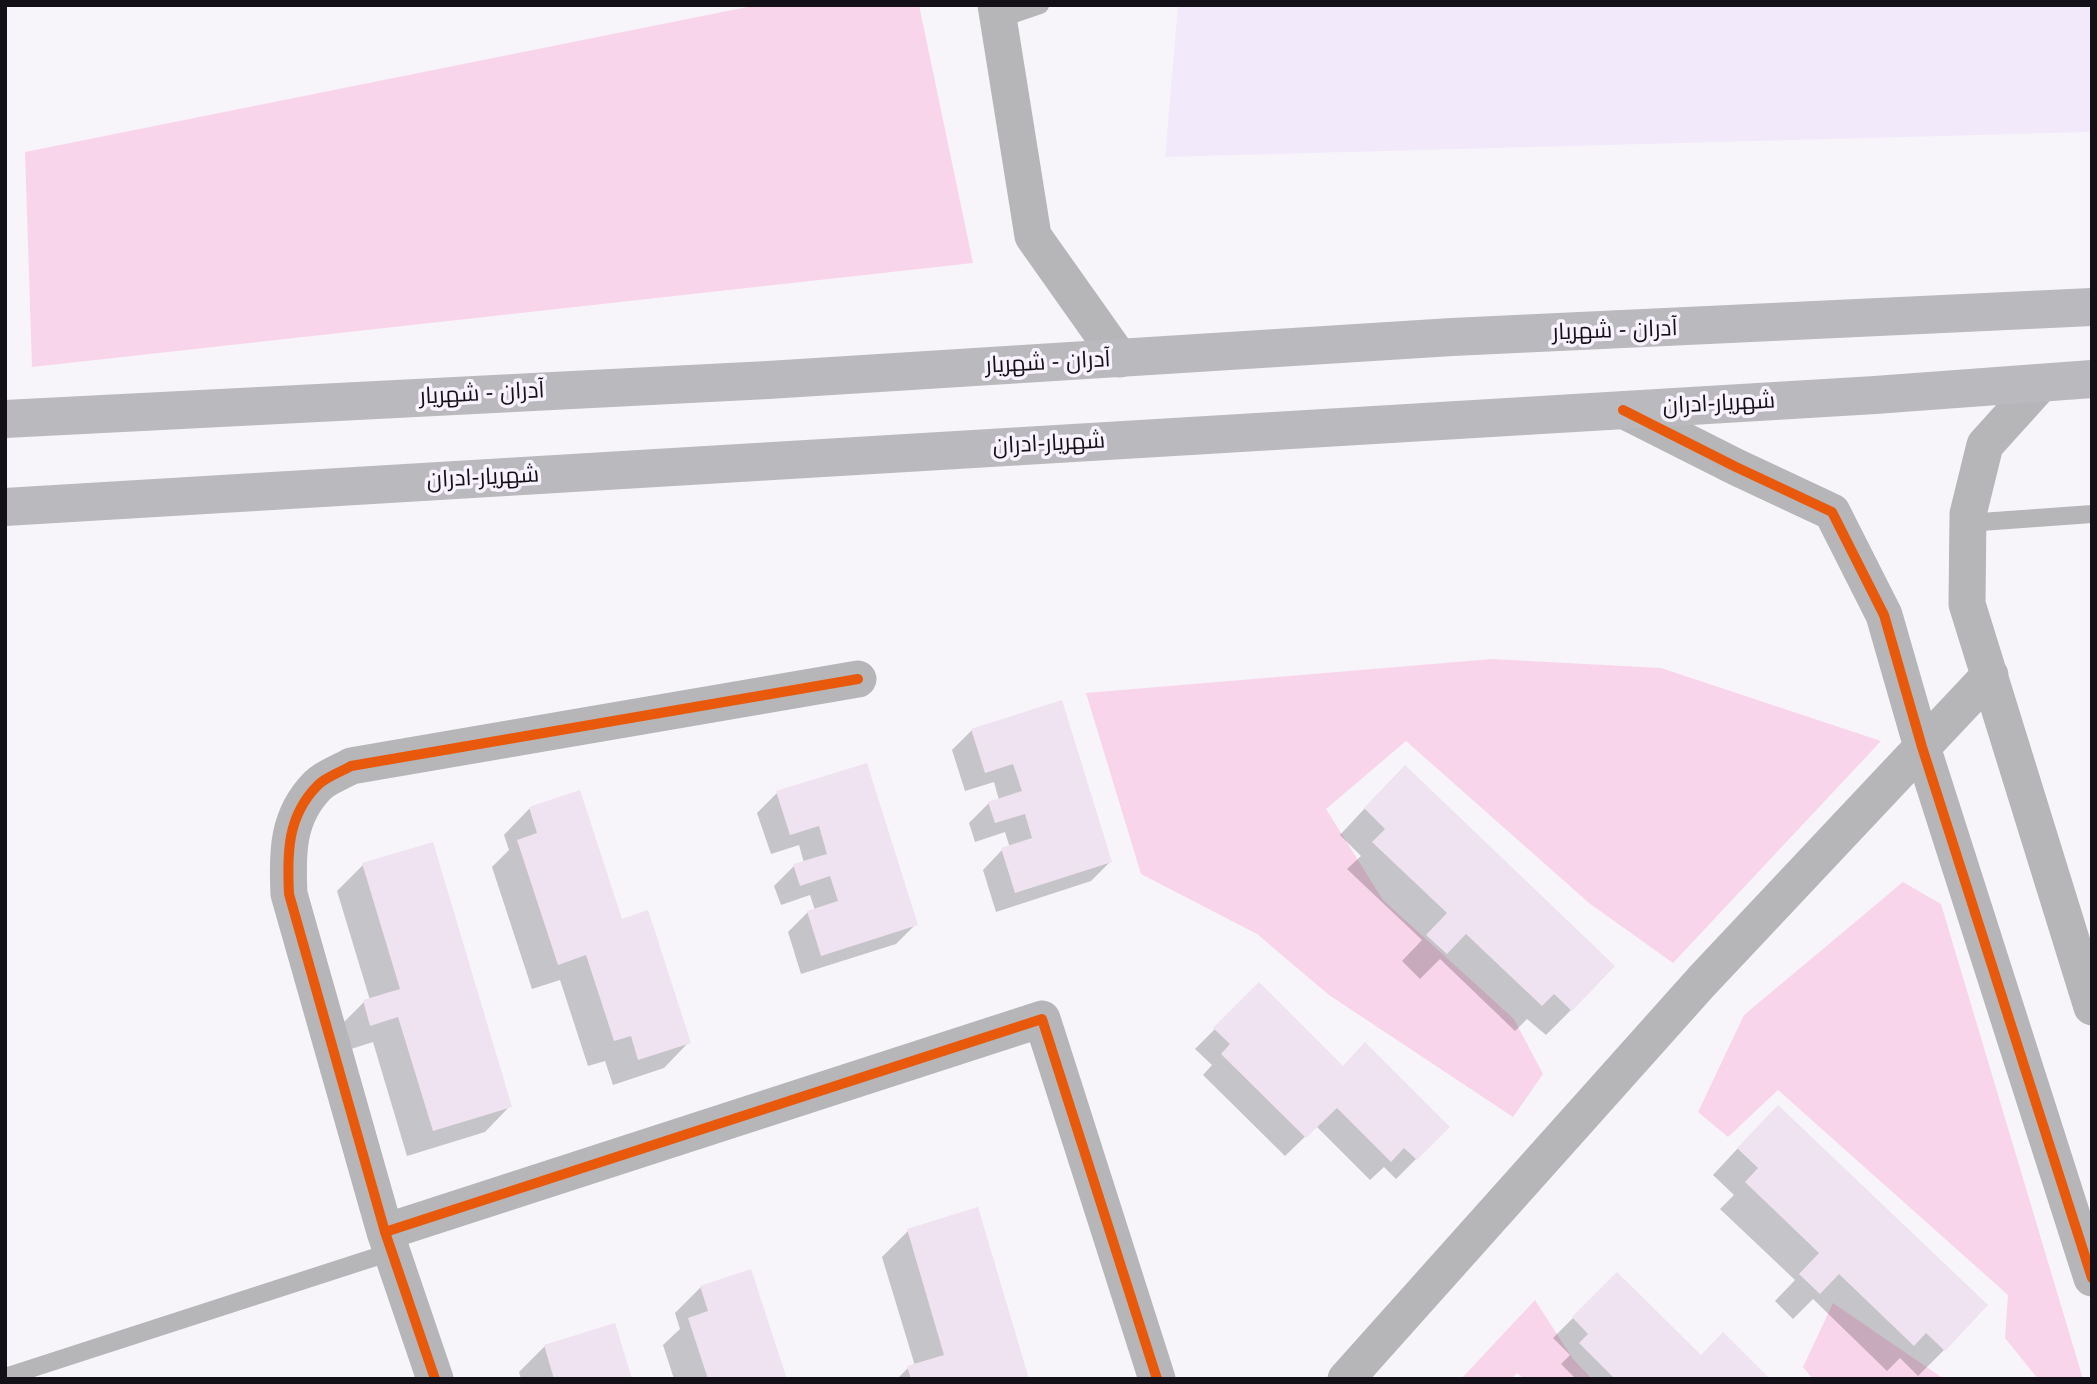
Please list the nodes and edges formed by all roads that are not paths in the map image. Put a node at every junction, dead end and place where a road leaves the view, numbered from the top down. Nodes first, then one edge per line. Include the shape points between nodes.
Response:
1 (1040, 5) edge
2 (998, 12) edge
3 (2092, 307) edge
4 (1120, 359) junction
5 (2092, 379) edge
6 (2041, 383) junction
7 (1623, 410) junction
8 (5, 419) edge
9 (5, 507) edge
10 (2092, 514) edge
11 (1967, 523) junction
12 (1990, 675) junction
13 (858, 679) dead end
14 (1922, 747) junction
15 (2092, 1007) edge
16 (388, 1242) junction
17 (2092, 1278) edge
18 (5, 1377) edge
19 (435, 1379) edge
20 (1157, 1379) edge
21 (1346, 1379) edge

1 - 2 lane
2 - 4 street via 1032,236
3 - 4 main road, آدران - شهریار via 1452,337
4 - 8 main road, آدران - شهریار
5 - 6 main road, شهریار-ادران
6 - 7 main road, شهریار-ادران
6 - 11 street via 1985,446
7 - 9 main road, شهریار-ادران
7 - 14 street via 1832,512 1884,615
10 - 11 lane
11 - 12 street via 1967,604
12 - 14 street
12 - 15 street
13 - 16 street via 351,766 319,783 296,815 287,855 289,894
14 - 17 street
14 - 21 street via 1702,981
16 - 18 lane
16 - 19 street
16 - 20 street via 1042,1019

